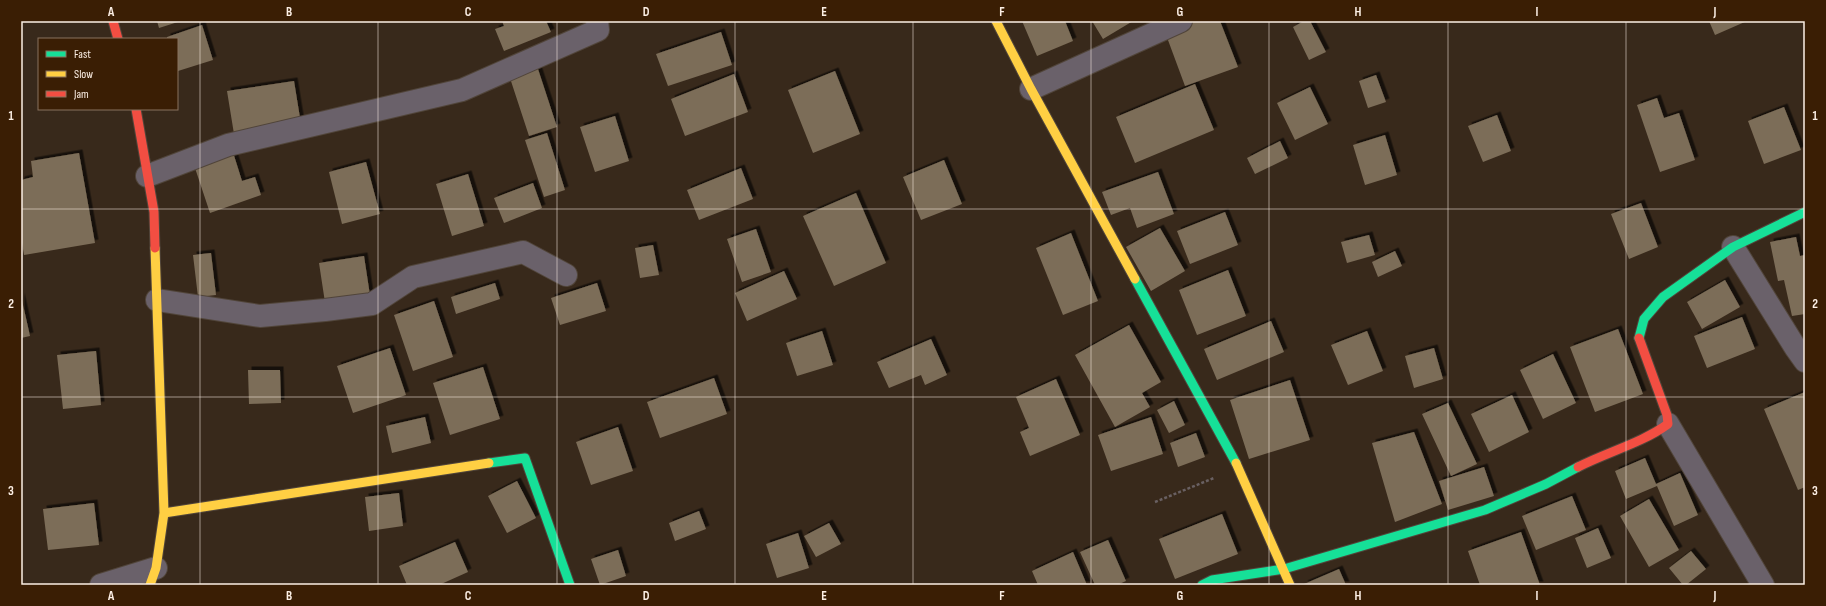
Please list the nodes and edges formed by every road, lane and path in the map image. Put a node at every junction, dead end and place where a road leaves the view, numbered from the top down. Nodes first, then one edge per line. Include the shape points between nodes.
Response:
1 (112, 21) edge
2 (597, 21) edge
3 (996, 21) edge
4 (1181, 21) edge
5 (118, 38) edge
6 (1031, 89) junction
7 (136, 110) edge
8 (147, 176) junction
9 (1805, 212) edge
10 (1733, 247) junction
11 (566, 275) dead end
12 (157, 300) junction
13 (1805, 360) edge
14 (1668, 424) junction
15 (1239, 469) junction
16 (1154, 502) dead end
17 (164, 512) junction
18 (1284, 569) junction
19 (153, 576) edge
20 (101, 585) edge
21 (570, 585) edge
22 (1202, 585) edge
23 (1290, 585) edge
24 (1763, 585) edge

1 - 5 street
2 - 8 street via 598,30 462,90 228,145
3 - 6 street
4 - 6 street
6 - 15 street
7 - 8 street
8 - 12 street via 154,212
9 - 10 street
10 - 13 street
10 - 14 street via 1663,297 1644,319 1638,336
11 - 12 street via 523,252 412,277 372,304 260,316
12 - 17 street
14 - 18 street via 1657,432 1485,510
14 - 24 street
15 - 16 path
15 - 18 street
17 - 19 street
17 - 21 street via 525,458
18 - 22 street via 1212,580
18 - 23 street
19 - 20 street

